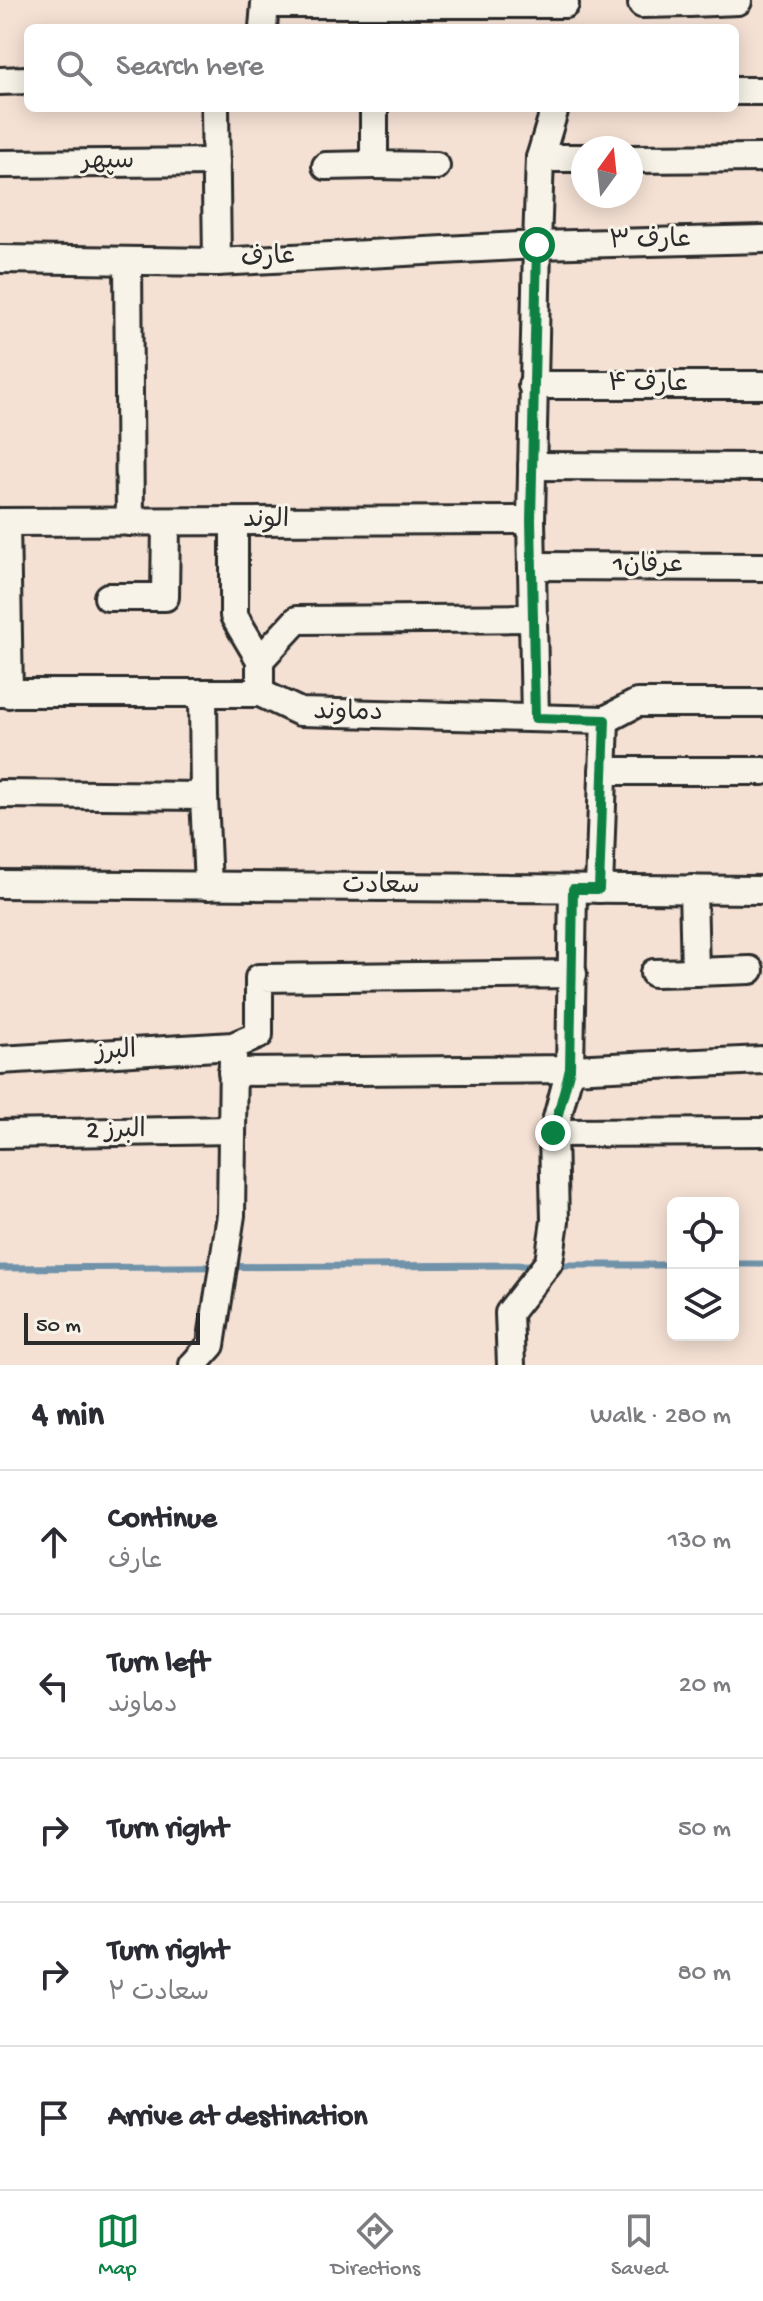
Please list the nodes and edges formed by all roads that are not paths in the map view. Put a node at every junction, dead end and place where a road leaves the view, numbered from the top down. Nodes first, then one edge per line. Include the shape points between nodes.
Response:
1 (689, 1) edge
2 (738, 1) edge
3 (642, 4) dead end
4 (564, 11) edge
5 (263, 24) edge
6 (24, 80) edge
7 (0, 81) edge
8 (739, 91) edge
9 (763, 91) edge
10 (215, 112) edge
11 (374, 112) edge
12 (554, 112) edge
13 (540, 158) junction
14 (571, 158) edge
15 (763, 158) edge
16 (643, 159) edge
17 (216, 162) junction
18 (0, 164) edge
19 (374, 165) junction
20 (326, 166) dead end
21 (436, 166) dead end
22 (763, 239) edge
23 (537, 245) junction
24 (0, 259) edge
25 (128, 261) junction
26 (217, 262) junction
27 (532, 385) junction
28 (763, 385) edge
29 (532, 466) junction
30 (763, 467) edge
31 (531, 520) junction
32 (3, 522) edge
33 (130, 522) junction
34 (166, 522) junction
35 (234, 522) junction
36 (532, 566) junction
37 (763, 567) edge
38 (108, 597) dead end
39 (534, 618) junction
40 (260, 660) junction
41 (203, 693) junction
42 (260, 693) junction
43 (4, 694) edge
44 (763, 703) edge
45 (535, 718) junction
46 (605, 720) junction
47 (603, 771) junction
48 (763, 771) edge
49 (0, 794) edge
50 (204, 796) junction
51 (0, 884) edge
52 (208, 886) junction
53 (586, 889) junction
54 (693, 889) junction
55 (763, 890) edge
56 (750, 970) dead end
57 (695, 972) junction
58 (654, 973) dead end
59 (573, 974) junction
60 (233, 1059) junction
61 (0, 1060) edge
62 (763, 1060) edge
63 (570, 1069) junction
64 (232, 1130) junction
65 (763, 1132) edge
66 (553, 1133) junction
67 (0, 1134) edge
68 (193, 1365) edge
69 (511, 1365) edge

1 - 2 street
1 - 3 street
4 - 5 street via 265,4
6 - 7 street
8 - 9 street
10 - 17 street
11 - 19 street
12 - 13 street
13 - 14 street
13 - 23 street
15 - 16 street
17 - 18 street, سپهر
17 - 26 street
19 - 20 street
19 - 21 street
22 - 23 street, عارف ۳
23 - 26 street, عارف
23 - 27 street
24 - 25 street, عارف
25 - 26 street, عارف
25 - 33 street
27 - 28 street, عارف ۴
27 - 29 street
29 - 30 street
29 - 31 street
31 - 35 street, الوند
31 - 36 street
32 - 33 street, الوند
32 - 43 street
33 - 34 street, الوند
34 - 35 street, الوند
34 - 38 street via 165,597
35 - 40 street via 234,616
36 - 37 street, عرفان1
36 - 39 street
39 - 40 street via 297,620
39 - 45 street
40 - 42 street
41 - 42 street, دماوند
41 - 43 street, دماوند
41 - 50 street
42 - 45 street, دماوند via 300,712
44 - 46 street via 637,703
45 - 46 street, دماوند
46 - 47 street
47 - 48 street
47 - 53 street
49 - 50 street
50 - 52 street
51 - 52 street, سعادت
52 - 53 street, سعادت
53 - 54 street, سعادت
53 - 59 street
54 - 55 street, سعادت
54 - 57 street
56 - 57 street
57 - 58 street
59 - 60 street via 259,978 259,1035
59 - 63 street
60 - 61 street, البرز
60 - 63 street, البرز
60 - 64 street
62 - 63 street, البرز
63 - 66 street
64 - 67 street, البرز 2
64 - 68 street via 231,1215 211,1345
65 - 66 street
66 - 69 street via 555,1221 549,1262 509,1313

